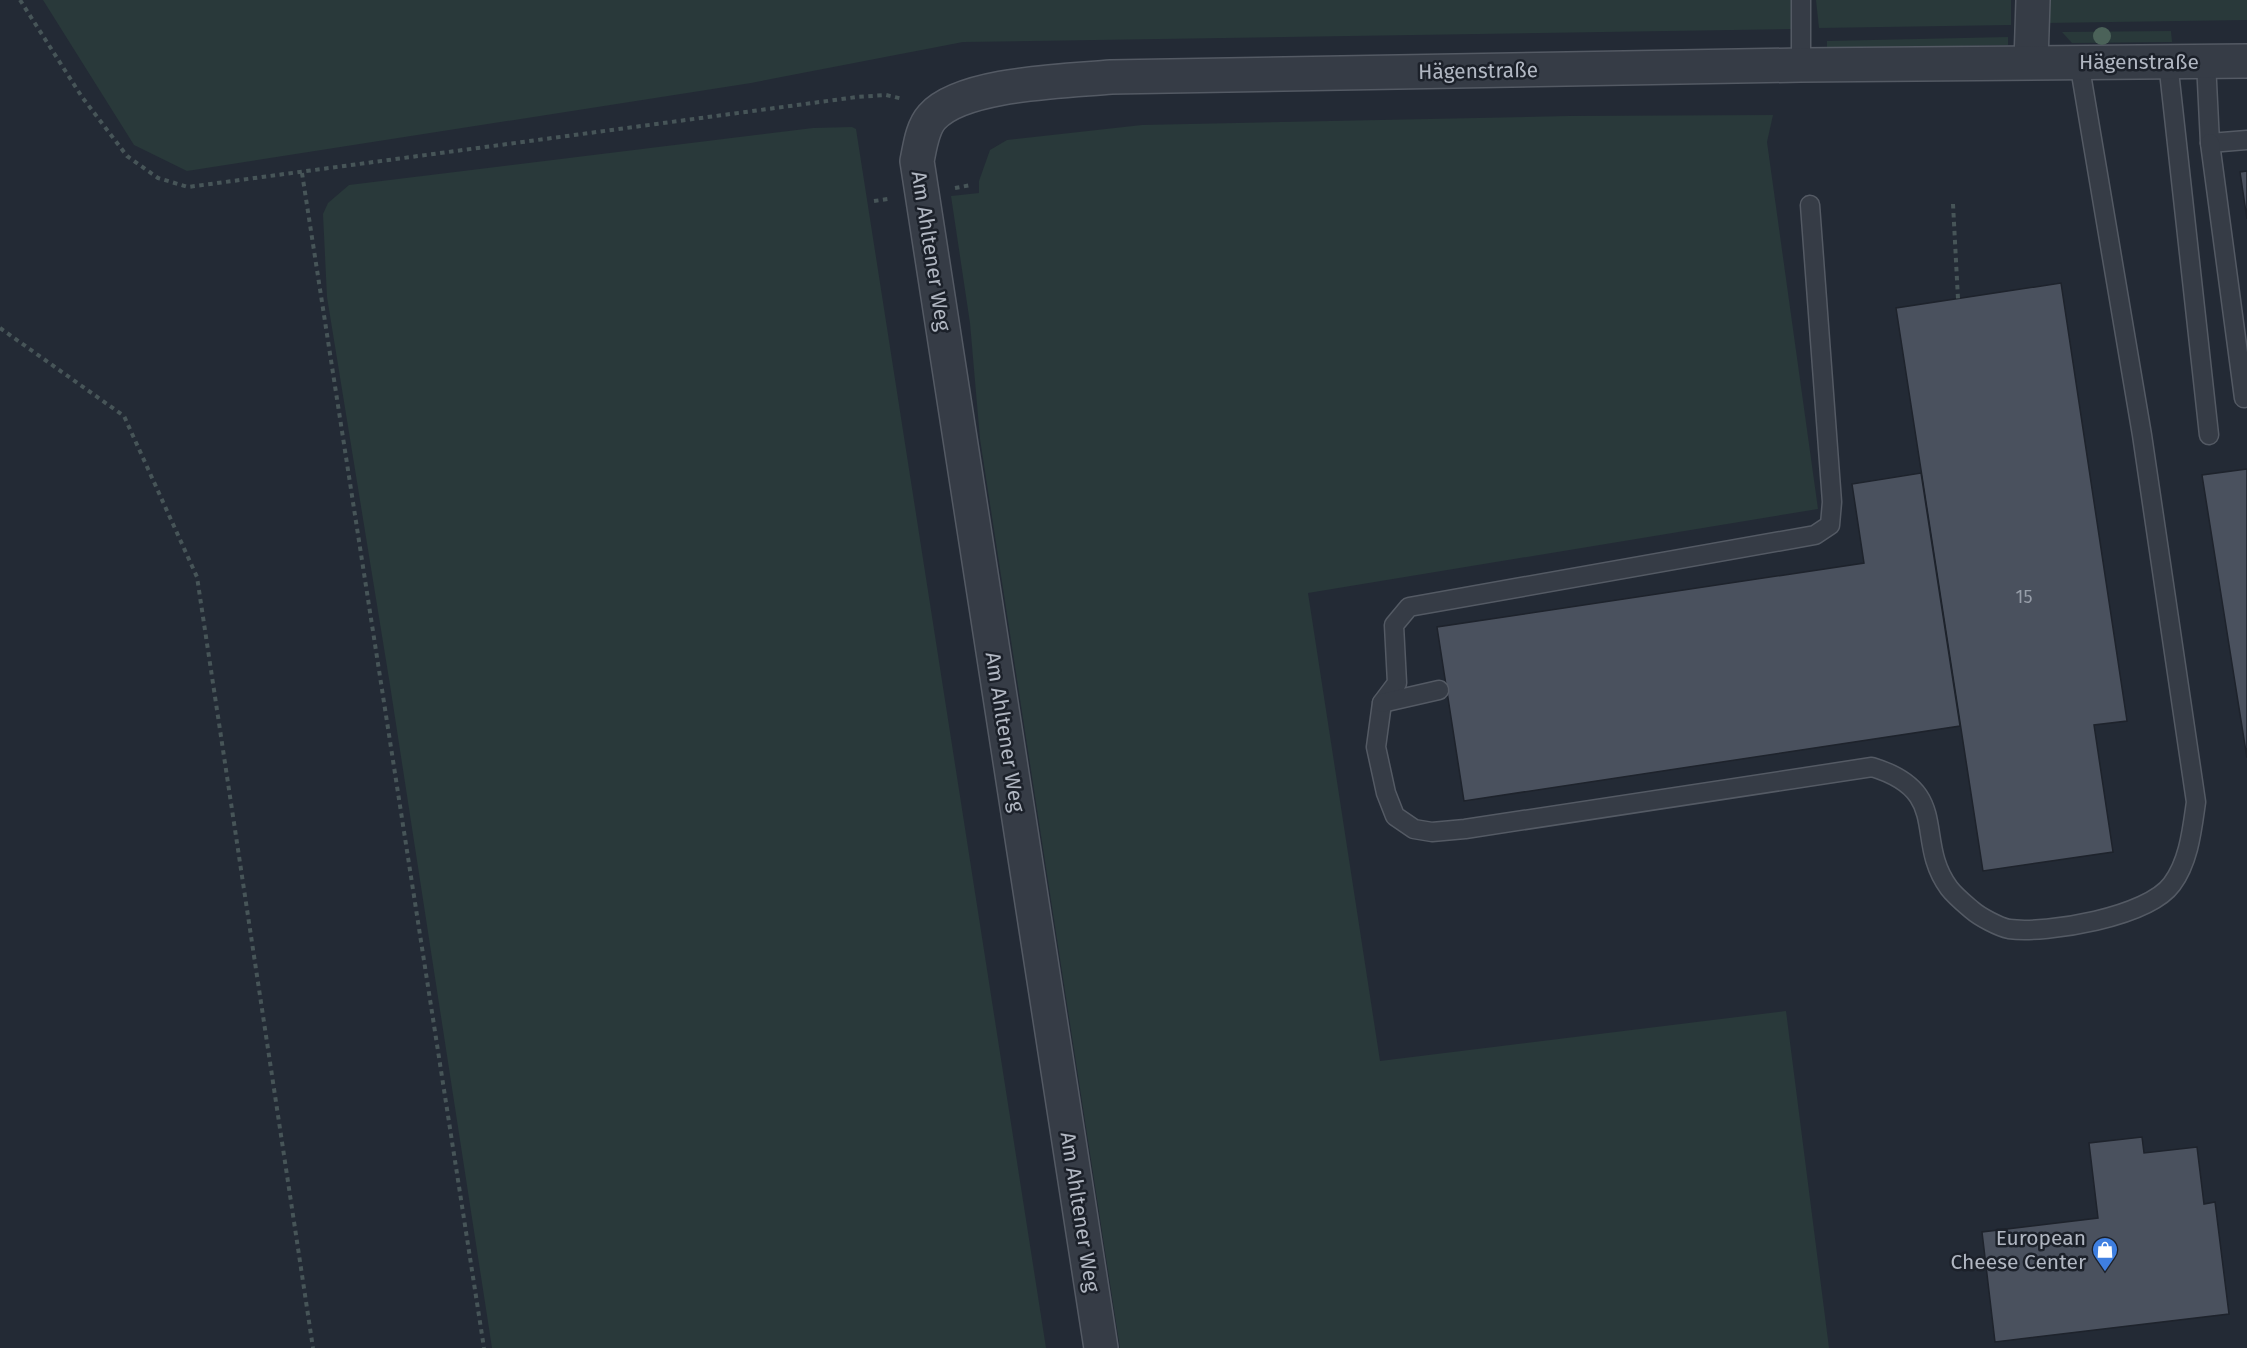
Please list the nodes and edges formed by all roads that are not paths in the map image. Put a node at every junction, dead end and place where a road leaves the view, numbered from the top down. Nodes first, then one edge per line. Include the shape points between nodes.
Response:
1 (1801, 0) edge
2 (2033, 0) edge
3 (2247, 61) edge
4 (2031, 62) junction
5 (2079, 62) junction
6 (2168, 62) junction
7 (2206, 62) junction
8 (1801, 65) junction
9 (932, 117) joint
10 (2247, 140) edge
11 (2210, 142) junction
12 (1810, 205) dead end
13 (2244, 398) dead end
14 (2209, 435) dead end
15 (1439, 690) dead end
16 (1382, 703) junction
17 (1101, 1348) edge

1 - 8 lane
2 - 4 street
3 - 7 street, Hägenstraße
4 - 5 street, Hägenstraße
4 - 8 street, Hägenstraße
5 - 6 street, Hägenstraße
5 - 16 lane via 2142,435 2196,802 2191,843 2172,885 2150,902 2102,921 2008,929 1975,912 1949,888 1937,860 1929,818 1914,788 1895,774 1872,767 1465,829 1414,829 1395,816 1386,793 1376,747
6 - 7 street, Hägenstraße
6 - 14 lane
7 - 11 lane
8 - 9 street, Hägenstraße via 1111,77 1009,87 954,101
9 - 17 street, Am Ahltener Weg via 922,137 918,172
10 - 11 lane
11 - 13 lane
12 - 16 lane via 1832,502 1830,525 1815,534 1408,607 1394,625 1397,683
15 - 16 lane

